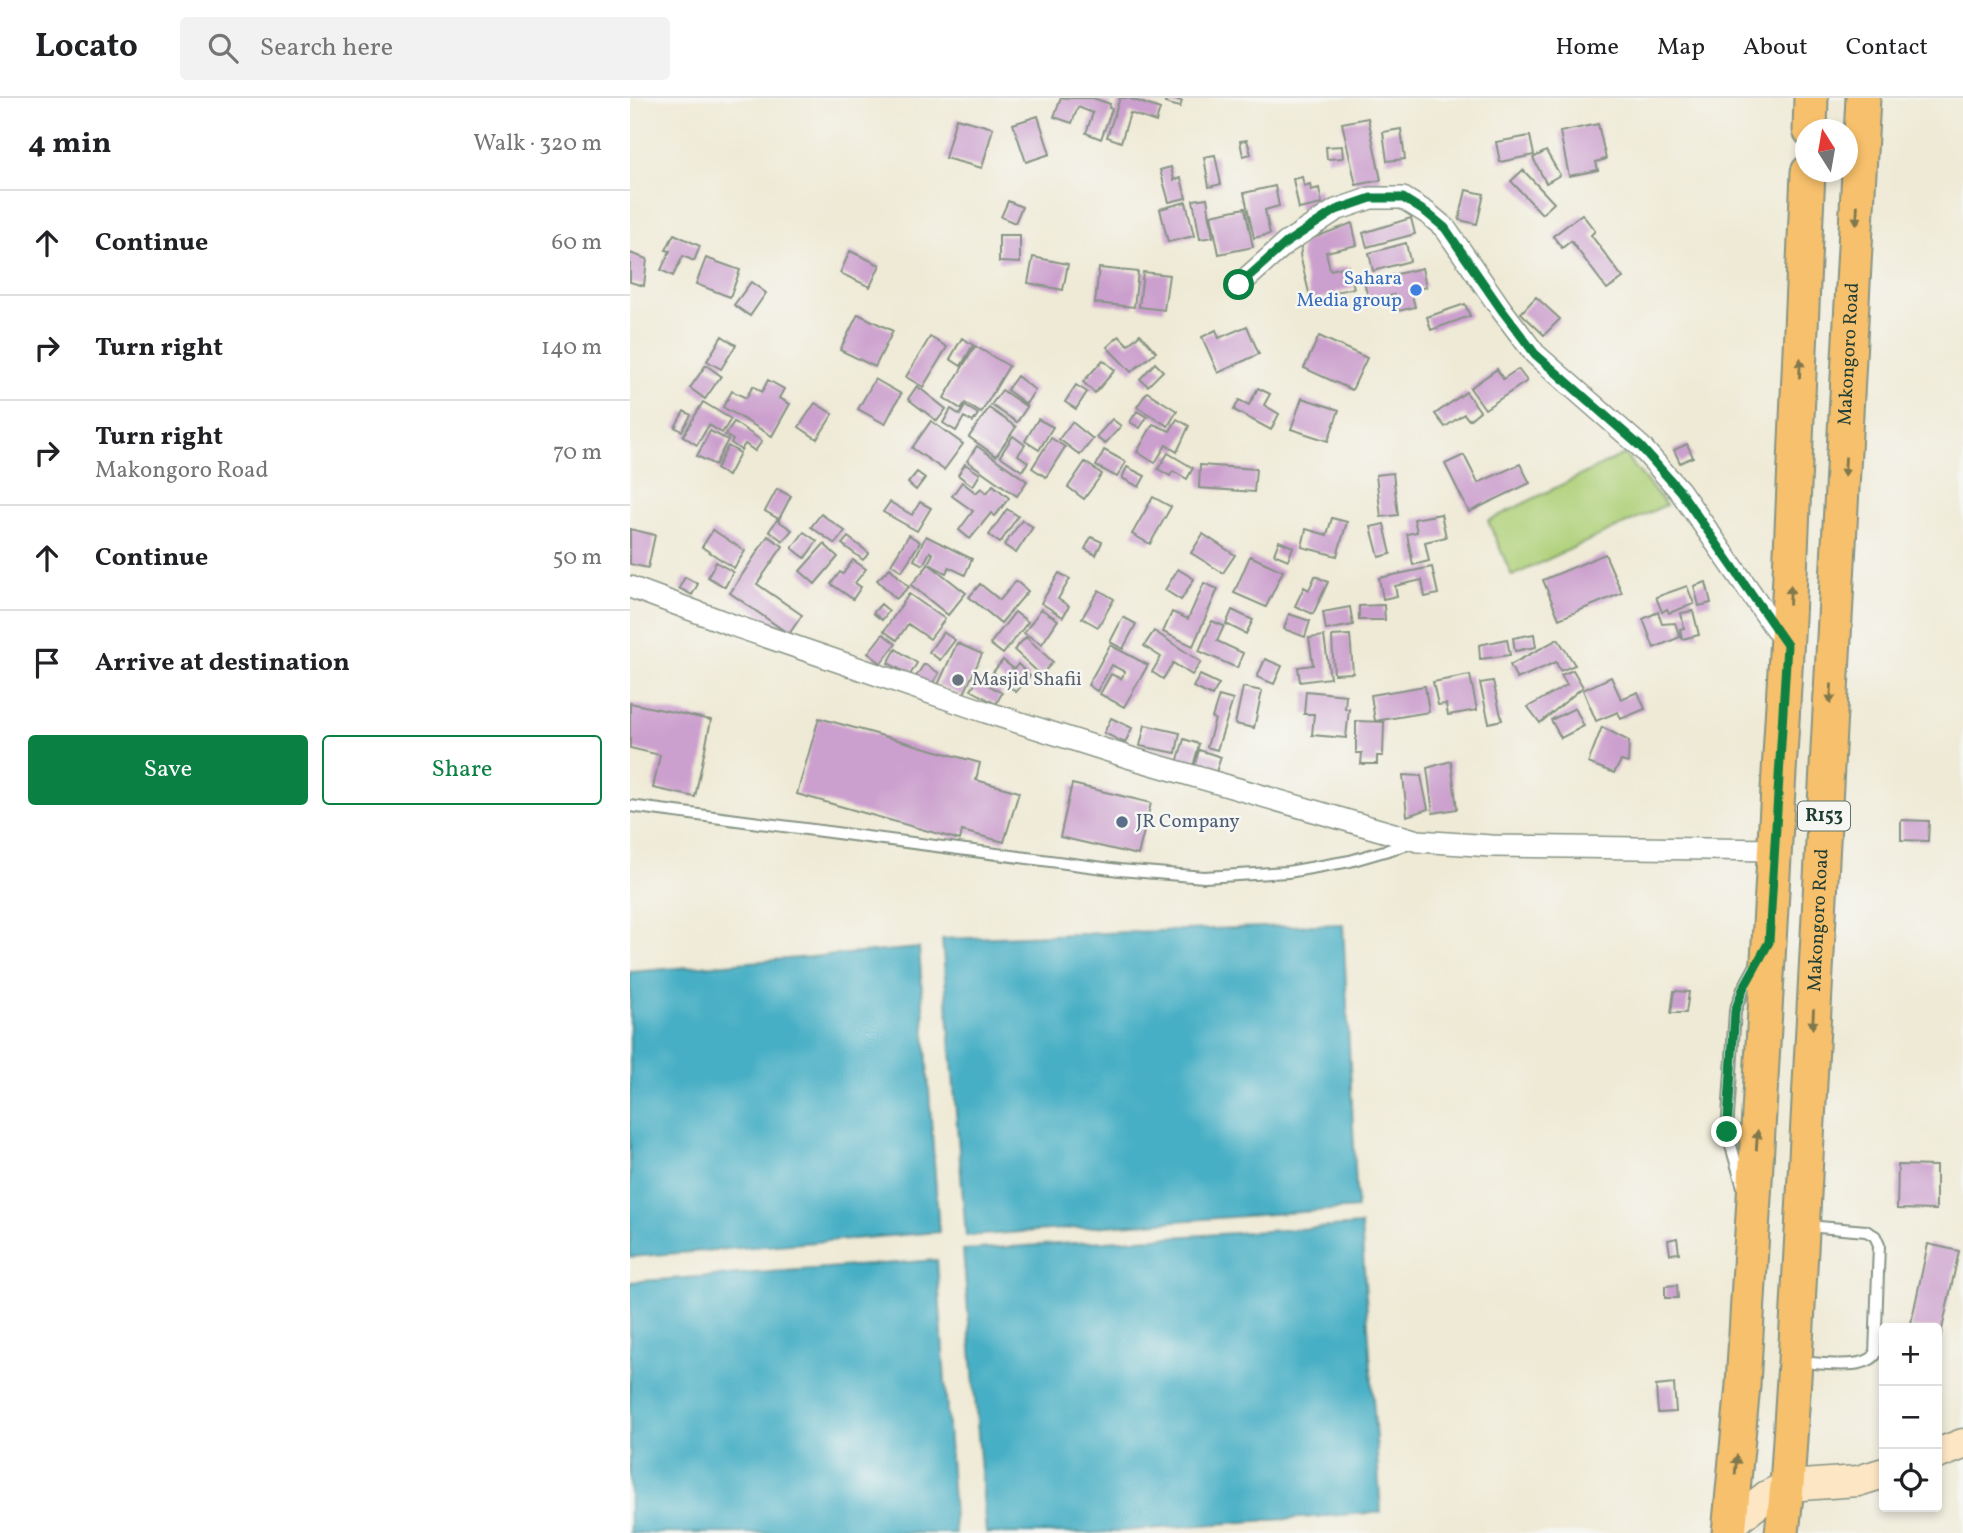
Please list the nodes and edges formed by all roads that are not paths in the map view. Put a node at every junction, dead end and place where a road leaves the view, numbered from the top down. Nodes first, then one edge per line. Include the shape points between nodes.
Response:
1 (1811, 98) edge
2 (1863, 98) edge
3 (1810, 119) edge
4 (1808, 182) edge
5 (1239, 285) dead end
6 (630, 587) edge
7 (1787, 645) junction
8 (630, 806) edge
9 (1418, 841) junction
10 (1774, 850) junction
11 (1801, 1225) junction
12 (1795, 1362) junction
13 (1963, 1444) edge
14 (1942, 1452) edge
15 (1879, 1475) edge
16 (1787, 1486) junction
17 (1730, 1529) edge
18 (1782, 1533) edge

1 - 3 main road
2 -> 11 main road, Makongoro Road / R153
7 -> 4 main road, R153
5 - 7 street via 1286,243 1336,210 1371,198 1403,198 1427,213 1445,228 1535,354 1641,447 1680,491
6 - 9 street via 986,712
7 - 10 main road, R153
8 - 9 lane via 1119,870 1205,877 1288,873
9 - 10 street
17 -> 10 main road, R153 via 1743,1385
11 - 12 main road, Makongoro Road / R153
11 - 12 lane via 1866,1231 1875,1236 1879,1245 1875,1354 1861,1364
12 - 16 main road, Makongoro Road / R153
13 - 14 main road
15 - 16 main road
16 - 17 main road via 1767,1496
16 - 18 main road, Makongoro Road / R153

